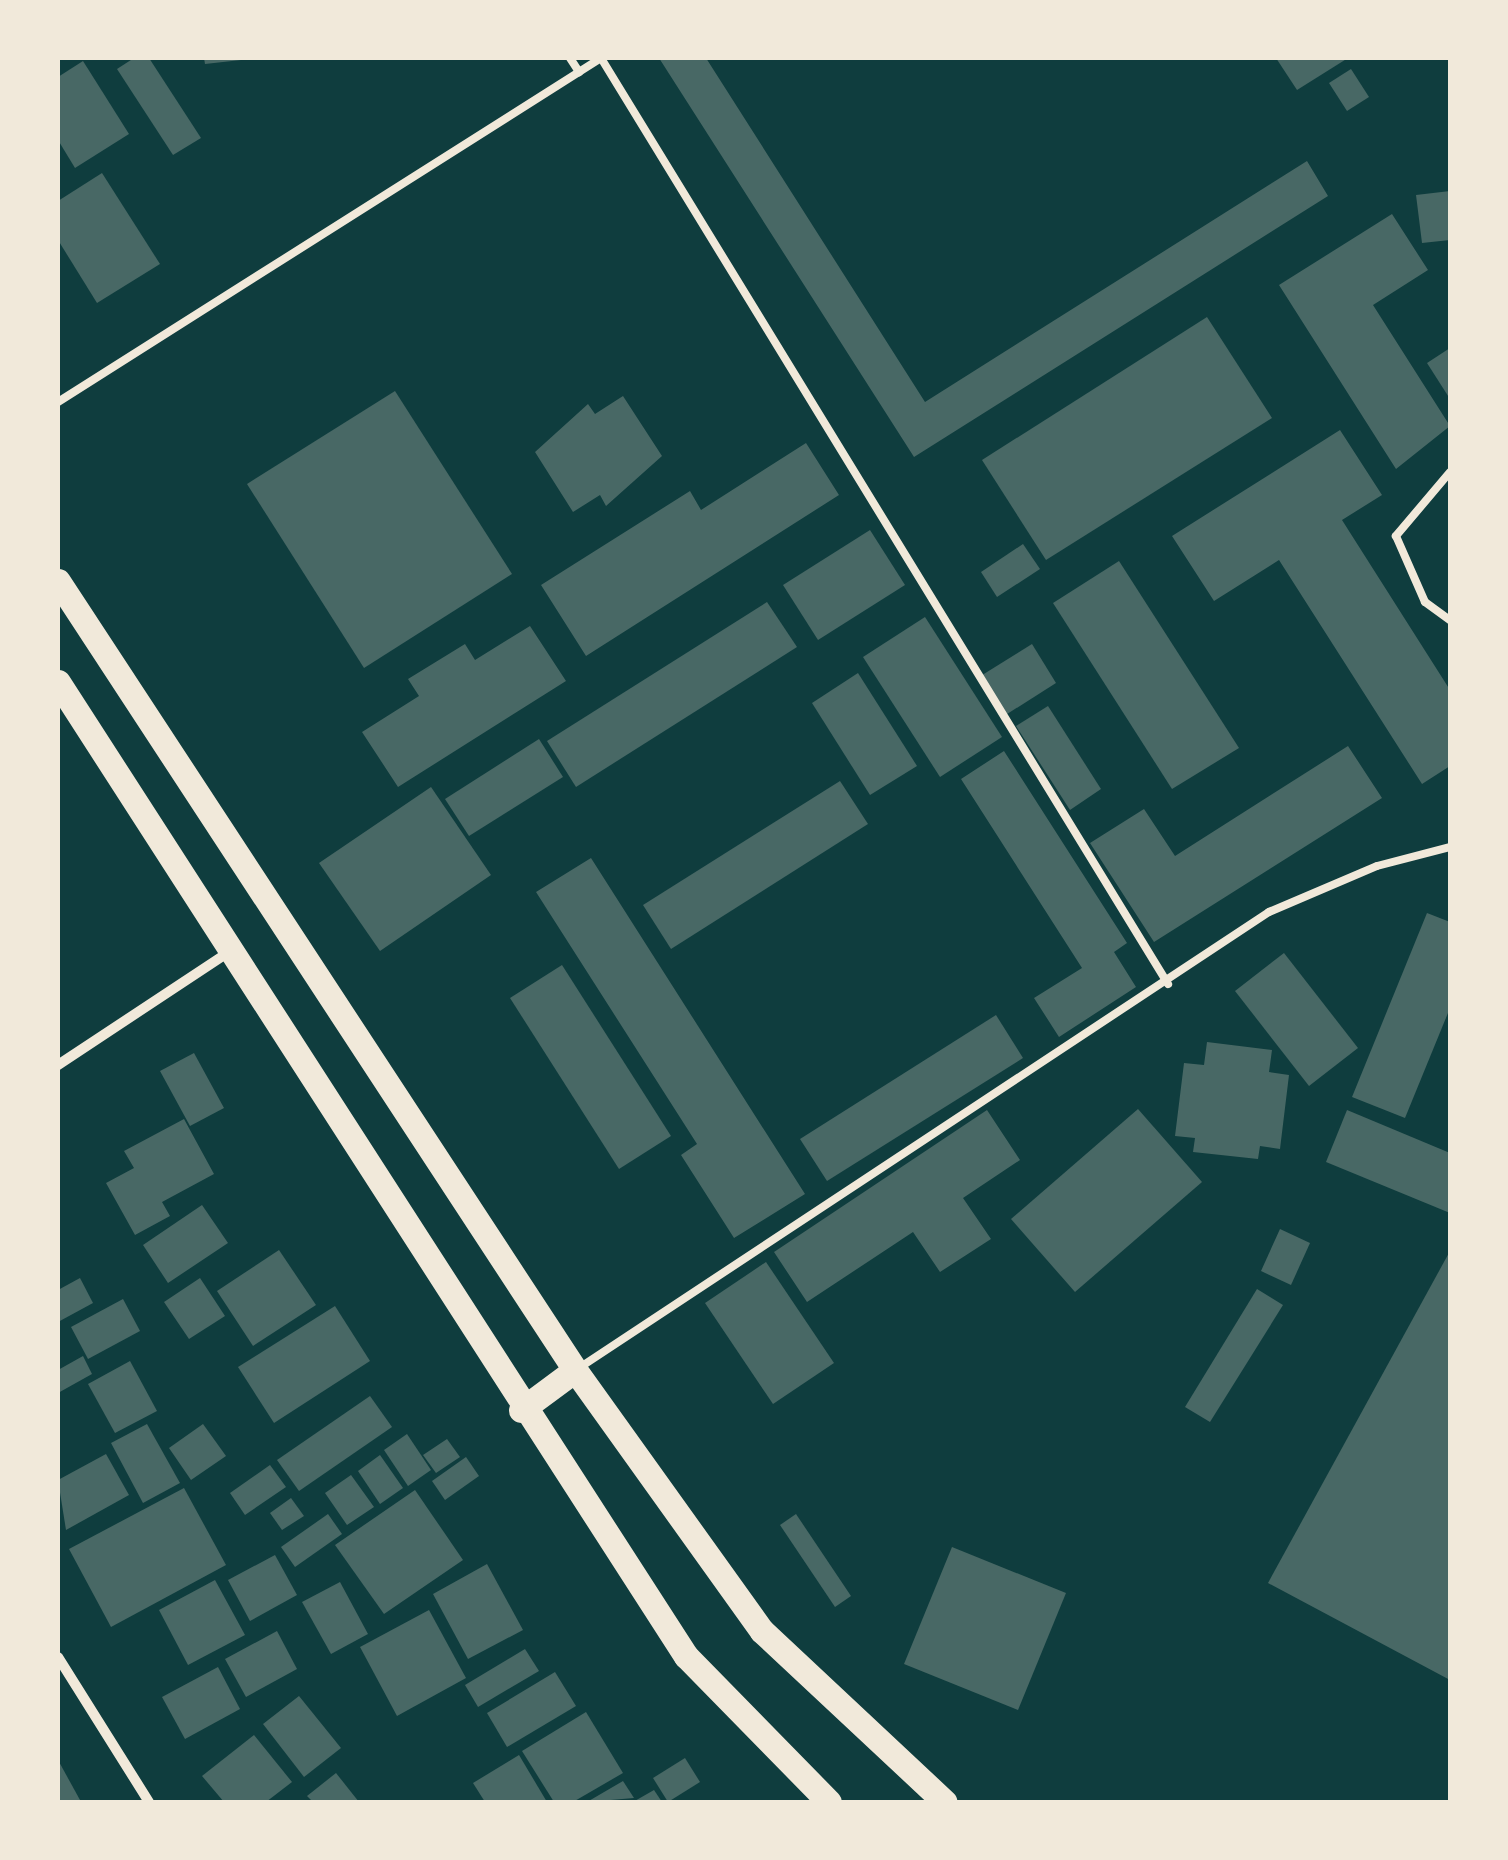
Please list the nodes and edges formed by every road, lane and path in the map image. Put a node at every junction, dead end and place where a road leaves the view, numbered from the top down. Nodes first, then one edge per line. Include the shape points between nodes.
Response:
1 (570, 58) edge
2 (601, 58) edge
3 (578, 72) junction
4 (58, 402) edge
5 (1450, 472) edge
6 (58, 581) edge
7 (1450, 620) edge
8 (58, 682) edge
9 (1450, 847) edge
10 (230, 951) junction
11 (1168, 984) junction
12 (58, 1065) edge
13 (575, 1370) junction
14 (521, 1410) junction
15 (58, 1657) edge
16 (146, 1801) edge
17 (829, 1802) edge
18 (946, 1802) edge

1 - 3 lane
2 - 3 lane
2 - 11 lane
3 - 4 lane
5 - 7 lane via 1396,536 1425,602
6 - 13 main road
8 - 10 main road
9 - 11 lane via 1284,905
10 - 12 street
10 - 14 main road
11 - 13 lane
13 - 14 main road
13 - 18 main road via 762,1631
14 - 17 main road via 686,1656
15 - 16 street

